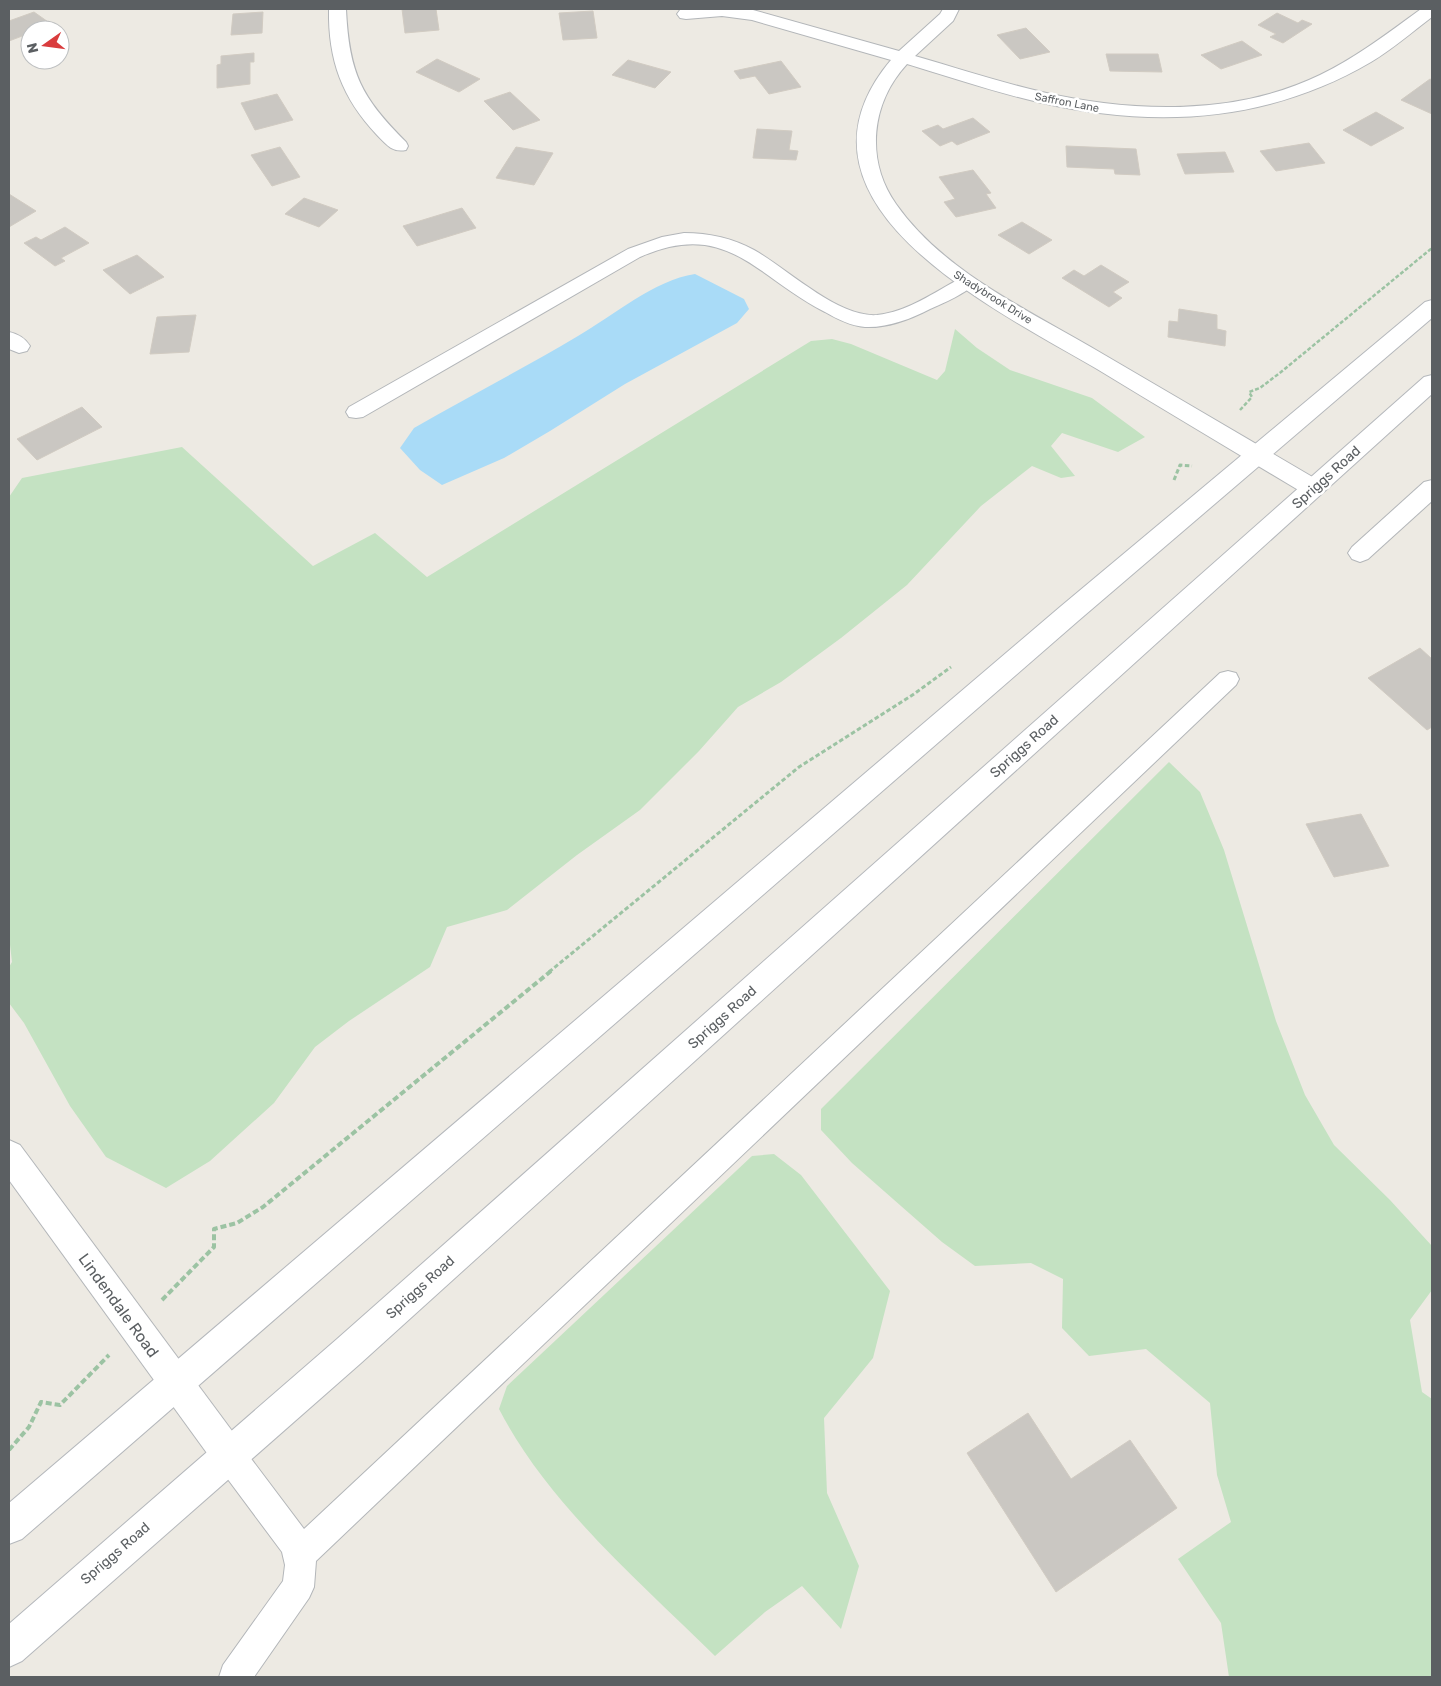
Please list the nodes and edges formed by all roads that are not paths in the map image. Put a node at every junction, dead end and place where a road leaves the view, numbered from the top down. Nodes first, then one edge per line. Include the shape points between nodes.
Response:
1 (337, 9) edge
2 (951, 9) edge
3 (1432, 9) edge
4 (686, 14) dead end
5 (903, 58) junction
6 (399, 146) dead end
7 (967, 282) junction
8 (1432, 307) edge
9 (1432, 382) edge
10 (356, 412) dead end
11 (1257, 456) junction
12 (1313, 488) junction
13 (1432, 488) edge
14 (1360, 553) dead end
15 (1228, 678) dead end
16 (9, 1155) edge
17 (175, 1381) junction
18 (229, 1455) junction
19 (9, 1526) edge
20 (299, 1555) junction
21 (9, 1648) edge
22 (235, 1677) edge

1 - 6 main road via 338,47 343,70 354,95 374,122
2 - 5 main road, Shadybrook Drive via 947,17
3 - 5 main road, Saffron Lane via 1367,57 1312,86 1247,106 1207,112 1170,114 1086,107
4 - 5 main road, Saffron Lane via 722,11 753,15
5 - 7 main road, Shadybrook Drive via 883,82 870,109 865,135 870,171 887,208 913,239
7 - 10 lane via 905,313 880,320 854,319 814,299 747,253 699,238 664,240
7 - 11 main road, Shadybrook Drive
8 - 11 main road
9 - 12 main road, Spriggs Road
11 - 12 main road, Shadybrook Drive
11 - 17 main road
12 - 18 main road, Spriggs Road
13 - 14 main road
15 - 20 lane
16 - 17 main road, Lindendale Road
17 - 18 main road, Lindendale Road
17 - 19 main road
18 - 20 lane via 294,1542
18 - 21 main road, Spriggs Road
20 - 22 lane via 298,1587

